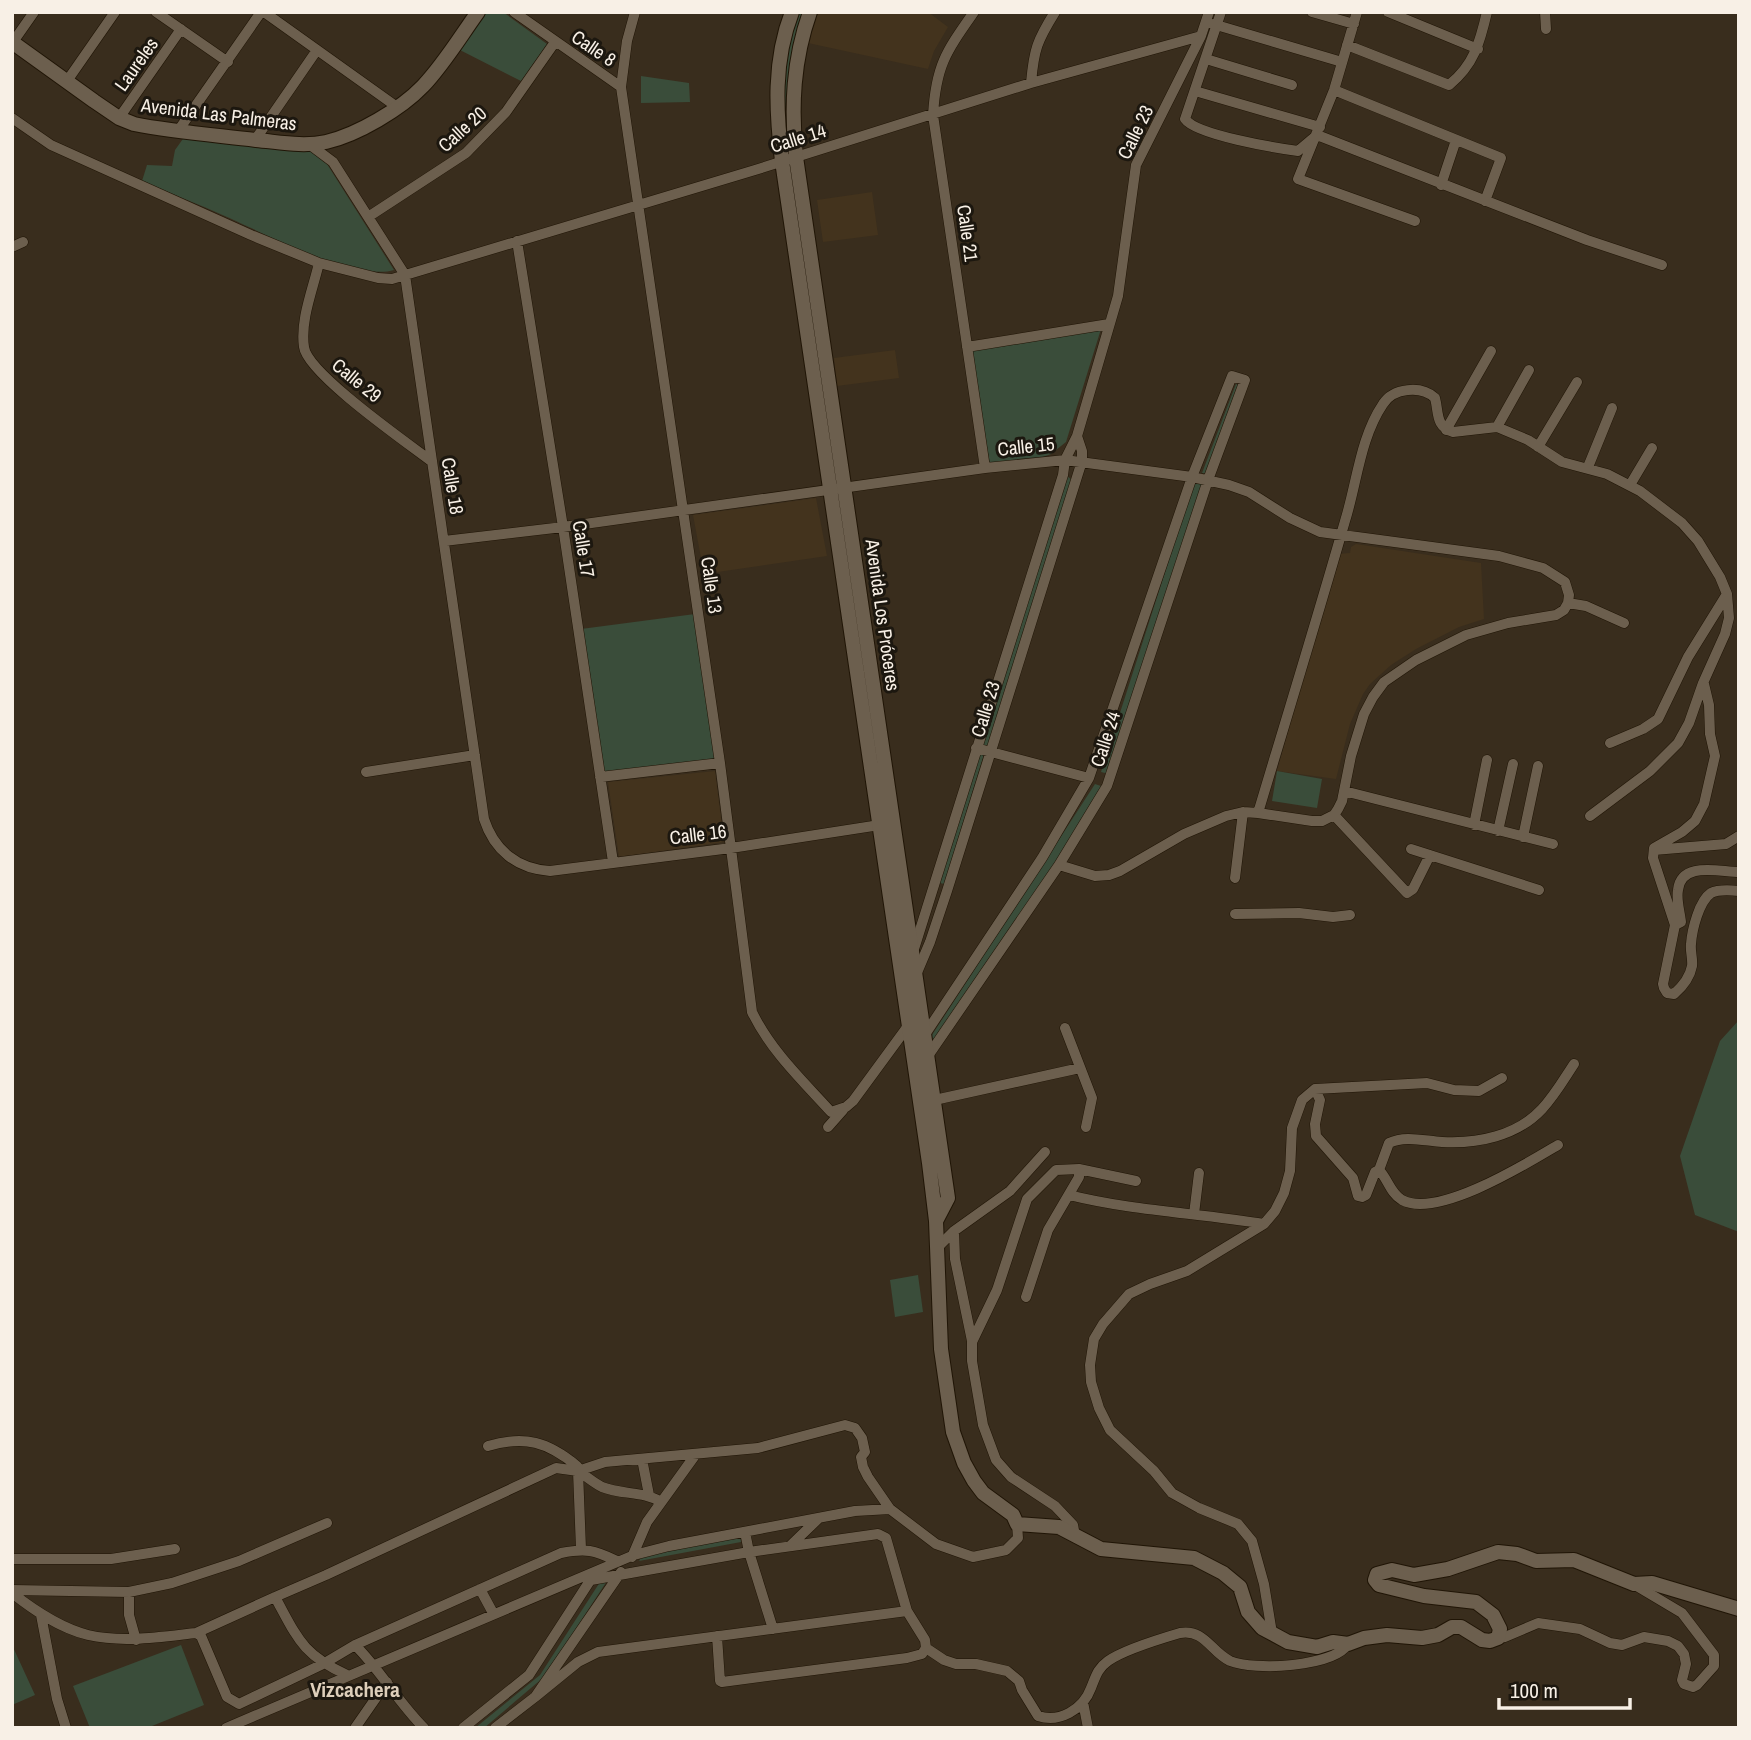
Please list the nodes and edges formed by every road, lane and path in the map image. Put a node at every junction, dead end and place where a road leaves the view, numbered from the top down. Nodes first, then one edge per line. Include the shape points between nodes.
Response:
1 (34, 12) edge
2 (115, 12) edge
3 (156, 12) edge
4 (263, 12) edge
5 (478, 12) edge
6 (514, 12) edge
7 (635, 12) edge
8 (792, 12) edge
9 (810, 12) edge
10 (974, 12) edge
11 (1055, 12) edge
12 (1221, 12) edge
13 (1312, 12) edge
14 (1357, 12) edge
15 (1388, 12) edge
16 (1487, 12) edge
17 (1545, 12) edge
18 (1207, 17) edge
19 (1354, 24) junction
20 (1217, 25) junction
21 (181, 29) junction
22 (1546, 29) dead end
23 (1200, 36) junction
24 (12, 42) edge
25 (555, 42) junction
26 (1348, 45) junction
27 (1478, 49) junction
28 (317, 50) junction
29 (1206, 59) junction
30 (228, 62) junction
31 (1342, 62) junction
32 (67, 81) junction
33 (1031, 83) junction
34 (1292, 85) dead end
35 (621, 87) junction
36 (1334, 90) junction
37 (1195, 91) junction
38 (397, 107) junction
39 (933, 115) junction
40 (12, 118) edge
41 (119, 118) junction
42 (178, 131) junction
43 (1319, 131) junction
44 (256, 140) junction
45 (1456, 140) junction
46 (309, 144) junction
47 (789, 159) junction
48 (1441, 185) junction
49 (1485, 201) junction
50 (638, 205) junction
51 (368, 217) junction
52 (1415, 221) dead end
53 (517, 241) junction
54 (23, 242) dead end
55 (12, 247) edge
56 (319, 263) junction
57 (1662, 265) dead end
58 (405, 275) junction
59 (1109, 324) junction
60 (967, 346) junction
61 (1491, 351) dead end
62 (1529, 370) dead end
63 (1577, 382) dead end
64 (1612, 408) dead end
65 (1497, 427) junction
66 (1446, 430) junction
67 (1077, 436) junction
68 (1538, 447) junction
69 (1652, 448) dead end
70 (1065, 460) junction
71 (431, 461) junction
72 (1082, 461) junction
73 (1588, 467) junction
74 (985, 468) junction
75 (1192, 477) junction
76 (1208, 480) junction
77 (1630, 485) junction
78 (845, 488) junction
79 (829, 491) junction
80 (684, 511) junction
81 (563, 527) junction
82 (1341, 536) junction
83 (444, 541) junction
84 (1727, 594) junction
85 (1566, 606) junction
86 (1624, 623) dead end
87 (1703, 683) junction
88 (1610, 743) dead end
89 (976, 748) junction
90 (990, 752) junction
91 (475, 755) junction
92 (1487, 760) dead end
93 (720, 764) junction
94 (1513, 764) dead end
95 (1538, 766) dead end
96 (366, 772) dead end
97 (600, 777) junction
98 (1089, 778) junction
99 (1344, 791) junction
100 (1243, 812) junction
101 (1258, 813) junction
102 (1334, 815) junction
103 (1590, 816) dead end
104 (894, 823) junction
105 (878, 825) junction
106 (1474, 825) junction
107 (1498, 831) junction
108 (1739, 836) edge
109 (1523, 837) junction
110 (1553, 844) dead end
111 (731, 848) junction
112 (1411, 849) dead end
113 (1654, 850) junction
114 (1430, 855) junction
115 (510, 858) joint
116 (613, 862) junction
117 (1059, 865) junction
118 (1739, 872) edge
119 (1235, 878) dead end
120 (1539, 890) dead end
121 (1739, 891) edge
122 (1235, 914) dead end
123 (1350, 915) dead end
124 (1675, 925) junction
125 (913, 950) junction
126 (897, 953) junction
127 (917, 975) junction
128 (901, 978) junction
129 (1065, 1028) dead end
130 (909, 1033) junction
131 (925, 1036) junction
132 (928, 1056) junction
133 (913, 1060) junction
134 (1574, 1064) dead end
135 (1080, 1068) junction
136 (1502, 1078) dead end
137 (1315, 1088) junction
138 (934, 1100) junction
139 (919, 1103) junction
140 (850, 1104) junction
141 (828, 1126) dead end
142 (1086, 1128) dead end
143 (1558, 1145) dead end
144 (1045, 1152) dead end
145 (1079, 1169) junction
146 (1379, 1170) junction
147 (1199, 1174) dead end
148 (1136, 1181) dead end
149 (1069, 1195) junction
150 (1194, 1214) junction
151 (936, 1221) junction
152 (1264, 1223) junction
153 (954, 1231) junction
154 (937, 1247) junction
155 (1026, 1297) dead end
156 (972, 1342) junction
157 (488, 1446) dead end
158 (696, 1454) junction
159 (642, 1459) junction
160 (578, 1471) junction
161 (649, 1495) junction
162 (662, 1502) junction
163 (890, 1509) junction
164 (819, 1518) junction
165 (327, 1523) dead end
166 (1017, 1524) junction
167 (745, 1532) junction
168 (1075, 1536) junction
169 (789, 1546) junction
170 (175, 1549) dead end
171 (580, 1549) junction
172 (748, 1552) junction
173 (634, 1555) junction
174 (12, 1559) edge
175 (617, 1561) junction
176 (598, 1569) junction
177 (620, 1574) junction
178 (591, 1580) junction
179 (1634, 1584) junction
180 (480, 1589) junction
181 (12, 1592) edge
182 (129, 1592) junction
183 (275, 1597) junction
184 (1739, 1609) edge
185 (907, 1611) junction
186 (493, 1613) junction
187 (41, 1615) junction
188 (774, 1629) junction
189 (196, 1633) junction
190 (1272, 1633) junction
191 (717, 1636) junction
192 (1498, 1637) junction
193 (136, 1640) junction
194 (1348, 1644) junction
195 (355, 1645) junction
196 (926, 1648) junction
197 (323, 1664) junction
198 (376, 1666) junction
199 (347, 1675) junction
200 (387, 1682) junction
201 (535, 1697) junction
202 (1083, 1702) junction
203 (498, 1727) edge
204 (66, 1728) edge
205 (226, 1728) edge
206 (355, 1728) edge
207 (424, 1728) edge
208 (463, 1728) edge
209 (1088, 1728) edge

1 - 24 street
2 - 32 street
3 - 21 street
4 - 28 street
4 - 30 street
5 - 38 main road, Avenida Las Palmeras via 437,71
6 - 25 street, Calle 8
7 - 35 street, Calle 13
8 - 47 main road, Avenida Los Próceres via 776,112
9 - 47 main road, Avenida Los Próceres via 793,86
10 - 39 street, Calle 21 via 943,59
11 - 33 street via 1038,40
12 - 20 street
13 - 19 street
14 - 19 street
15 - 27 street
16 - 27 street
17 - 22 street
18 - 20 street
18 - 23 street, Calle 23
19 - 26 street
20 - 29 street
20 - 31 street
21 - 30 street
21 - 41 street, Laureles
23 - 33 street, Calle 14
23 - 59 street, Calle 23 via 1136,165 1118,296
24 - 32 main road, Avenida Las Palmeras
25 - 35 street, Calle 8
25 - 51 street, Calle 20 via 506,112 466,153
26 - 27 street via 1449,85
26 - 31 street
28 - 38 street
28 - 44 street
29 - 34 street
29 - 37 street
30 - 42 street
31 - 36 street
32 - 41 main road, Avenida Las Palmeras
33 - 39 street, Calle 14
35 - 50 street, Calle 13
36 - 43 street
36 - 45 street
37 - 43 street
37 - 43 street via 1185,119 1190,125 1298,151
38 - 46 main road, Avenida Las Palmeras via 339,138
39 - 47 street, Calle 14
39 - 60 street, Calle 21
40 - 56 street, Calle 14 via 51,145
41 - 42 main road, Avenida Las Palmeras
42 - 44 main road, Avenida Las Palmeras
43 - 48 street
43 - 52 street via 1298,178
44 - 46 main road, Avenida Las Palmeras
45 - 48 street
45 - 49 street via 1501,158
46 - 51 street, Calle 18 via 333,162
47 - 50 street, Calle 14
47 - 78 main road, Avenida Los Próceres
47 - 79 main road, Avenida Los Próceres
48 - 49 street
49 - 57 street
50 - 53 street, Calle 14
50 - 80 street, Calle 13
51 - 58 street, Calle 18
53 - 58 street, Calle 14
53 - 81 street, Calle 17
54 - 55 street
56 - 58 street, Calle 14 via 377,278
56 - 71 street, Calle 29 via 305,320 304,350 309,361
58 - 71 street, Calle 18
59 - 60 street
59 - 67 street, Calle 23
60 - 74 street, Calle 21
61 - 66 street
62 - 65 street
63 - 68 street
64 - 73 street
65 - 66 street
65 - 68 street
66 - 82 street via 1438,419 1435,398 1427,392 1401,392 1387,399 1370,432
67 - 70 street, Calle 23
67 - 72 street, Calle 23
68 - 73 street via 1562,462
69 - 77 street
70 - 72 street, Calle 15
70 - 74 street, Calle 15
70 - 89 street, Calle 23
71 - 83 street, Calle 18
72 - 75 street, Calle 15
72 - 90 street, Calle 23
73 - 77 street
74 - 78 street, Calle 15
75 - 76 street, Calle 15
75 - 76 street, Calle 24 via 1233,376 1245,380
75 - 98 street, Calle 24
76 - 82 street, Calle 15 via 1249,492 1308,527
76 - 117 street, Calle 24 via 1107,786
77 - 84 street via 1682,523 1698,541
78 - 79 street, Calle 15
78 - 104 main road, Avenida Los Próceres
79 - 80 street, Calle 15
79 - 105 main road, Avenida Los Próceres
80 - 81 street, Calle 15
80 - 93 street, Calle 13
81 - 83 street, Calle 15
81 - 97 street, Calle 17
82 - 85 street, Calle 15 via 1499,556 1535,566 1564,582 1569,595
82 - 101 street
83 - 91 street, Calle 18
84 - 87 street via 1724,634
84 - 88 street via 1688,657 1658,719
85 - 86 street via 1586,606
85 - 99 street via 1548,617 1466,635 1397,671 1384,682 1364,714
87 - 103 street via 1678,743 1650,771
87 - 113 street via 1715,756 1704,804 1695,821
89 - 90 street
89 - 125 street, Calle 23
90 - 98 street
90 - 127 street, Calle 23
91 - 96 street
91 - 115 street, Calle 18 via 488,830
92 - 106 street
93 - 97 street
93 - 111 street, Calle 13
94 - 107 street
95 - 109 street
97 - 116 street, Calle 17
98 - 131 street, Calle 24
99 - 102 street
99 - 106 street
100 - 101 street
100 - 117 street via 1204,825 1109,875 1095,876
100 - 119 street
101 - 102 street via 1312,821
102 - 114 street via 1408,893
104 - 105 street, Calle 16
104 - 125 main road, Avenida Los Próceres
105 - 111 street, Calle 16
105 - 126 main road, Avenida Los Próceres
106 - 107 street
107 - 109 street
108 - 113 street via 1727,844
109 - 110 street
111 - 116 street, Calle 16
111 - 140 street, Calle 13 via 752,1012 777,1053 831,1111
112 - 114 street
113 - 124 street via 1654,866
114 - 120 street
115 - 116 street, Calle 16 via 542,870
117 - 132 street, Calle 24
118 - 124 street via 1697,870 1682,877 1678,887 1681,922
121 - 124 street via 1709,894 1694,926 1687,979 1674,993 1667,993 1663,984
122 - 123 street
125 - 126 street
125 - 127 main road, Avenida Los Próceres
126 - 128 main road, Avenida Los Próceres
127 - 128 street
127 - 131 main road, Avenida Los Próceres
128 - 130 main road, Avenida Los Próceres
129 - 135 street
130 - 131 street
130 - 133 main road, Avenida Los Próceres
130 - 140 street
131 - 132 main road, Avenida Los Próceres
132 - 133 street
132 - 138 main road, Avenida Los Próceres
133 - 139 main road, Avenida Los Próceres
134 - 146 street via 1541,1110 1518,1126 1473,1143 1393,1141
135 - 138 street
135 - 142 street via 1092,1098
136 - 137 street via 1479,1091 1427,1083
137 - 146 street via 1320,1100 1316,1136 1353,1178 1360,1197 1366,1195
137 - 152 street via 1302,1100 1293,1128 1284,1193
138 - 139 street
138 - 151 main road, Avenida Los Próceres via 948,1198
139 - 151 main road, Avenida Los Próceres
140 - 141 street
143 - 146 street via 1458,1196 1416,1206 1399,1199
144 - 153 street via 1010,1191
145 - 148 street
145 - 149 street
145 - 156 street via 1056,1170 1027,1199 997,1290
147 - 150 street
149 - 150 street
149 - 155 street via 1048,1230
150 - 152 street
151 - 154 main road, Avenida Los Próceres
152 - 190 street via 1187,1271 1129,1294 1094,1339 1090,1365 1091,1382 1110,1430 1172,1493 1238,1524 1252,1541
153 - 154 street
153 - 156 street
154 - 166 main road, Avenida Los Próceres via 941,1349 953,1432 974,1481 1013,1515
156 - 168 street via 983,1425 996,1460 1012,1477 1055,1506 1073,1525
157 - 160 street via 517,1440 541,1443 571,1461
158 - 159 street
158 - 162 street
158 - 163 street via 758,1448 845,1425 855,1428 862,1438 863,1467
159 - 160 street via 605,1462
159 - 161 street
160 - 161 street via 601,1486
160 - 171 street
160 - 183 street via 556,1468
161 - 162 street
162 - 173 street via 647,1522
163 - 164 street
163 - 166 street via 936,1544 973,1557 1006,1550 1017,1538
164 - 167 street
164 - 169 street
165 - 182 street via 239,1561
166 - 168 main road via 1059,1527
167 - 172 street
167 - 173 street
168 - 190 main road via 1101,1549 1194,1558 1240,1587 1248,1612
169 - 172 street
169 - 185 street via 878,1534 886,1538
170 - 174 street via 111,1559
171 - 175 street via 595,1550
171 - 180 street
172 - 177 street
172 - 188 street
173 - 175 street
173 - 177 street
175 - 176 street
176 - 178 street
176 - 186 street
177 - 178 street
177 - 201 street
178 - 208 street via 529,1675
179 - 184 main road via 1652,1583
179 - 192 street via 1682,1613 1714,1655 1714,1666 1697,1685 1684,1684 1684,1654 1668,1641 1644,1637 1622,1645 1580,1629 1538,1623
179 - 192 main road via 1574,1560 1536,1561 1498,1552 1448,1569 1414,1575 1392,1570 1377,1574 1379,1585 1476,1602 1493,1615 1500,1629
180 - 186 street
180 - 195 street
181 - 182 street
181 - 187 street
182 - 193 street via 128,1615
183 - 189 street
183 - 197 street via 301,1645
185 - 188 street
185 - 196 street
186 - 198 street
187 - 193 street via 87,1635
187 - 204 street
188 - 191 street
189 - 193 street
189 - 197 street via 204,1639 227,1696 239,1704
190 - 194 main road via 1288,1642 1317,1647
191 - 196 street via 722,1682 907,1658
191 - 201 street via 598,1652
192 - 194 main road via 1490,1642 1468,1629 1452,1627 1422,1638 1387,1635
194 - 202 street via 1320,1661 1273,1667 1231,1661 1191,1631 1180,1633 1112,1658 1100,1667
195 - 197 street
195 - 198 street
196 - 202 street via 956,1664 1007,1671 1019,1681 1038,1716 1060,1717
197 - 199 street
198 - 199 street
198 - 200 street
199 - 205 street
200 - 206 street
200 - 207 street
201 - 203 street
202 - 209 street

